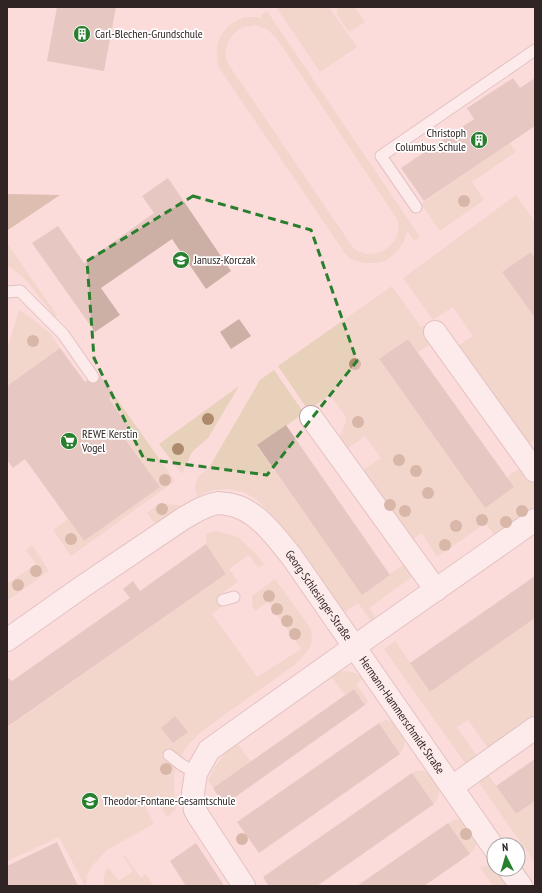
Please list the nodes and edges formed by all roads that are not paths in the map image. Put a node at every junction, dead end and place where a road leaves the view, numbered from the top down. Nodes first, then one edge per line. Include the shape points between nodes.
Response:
1 (535, 50) edge
2 (416, 207) dead end
3 (7, 292) edge
4 (436, 332) dead end
5 (93, 377) dead end
6 (311, 417) dead end
7 (535, 471) edge
8 (535, 520) edge
9 (436, 590) junction
10 (7, 640) edge
11 (354, 647) junction
12 (535, 728) edge
13 (169, 755) dead end
14 (196, 773) junction
15 (452, 787) junction
16 (486, 837) edge
17 (515, 877) edge
18 (244, 886) edge
19 (521, 886) edge

1 - 2 lane via 381,156
3 - 5 lane via 20,291 63,334
4 - 7 street
6 - 9 street
8 - 9 street, Hermann-Hammerschmidt-Straße
9 - 11 street, Hermann-Hammerschmidt-Straße
10 - 11 street, Georg-Schlesinger-Straße via 184,518 205,506 219,503 244,509 267,527 292,558
11 - 14 street, Georg-Schlesinger-Straße via 209,750
11 - 15 street, Hermann-Hammerschmidt-Straße
12 - 15 street, Hermann-Hammerschmidt-Straße
13 - 14 lane
14 - 18 street, Georg-Schlesinger-Straße via 193,793 196,810
15 - 16 street, Hermann-Hammerschmidt-Straße
17 - 19 street

